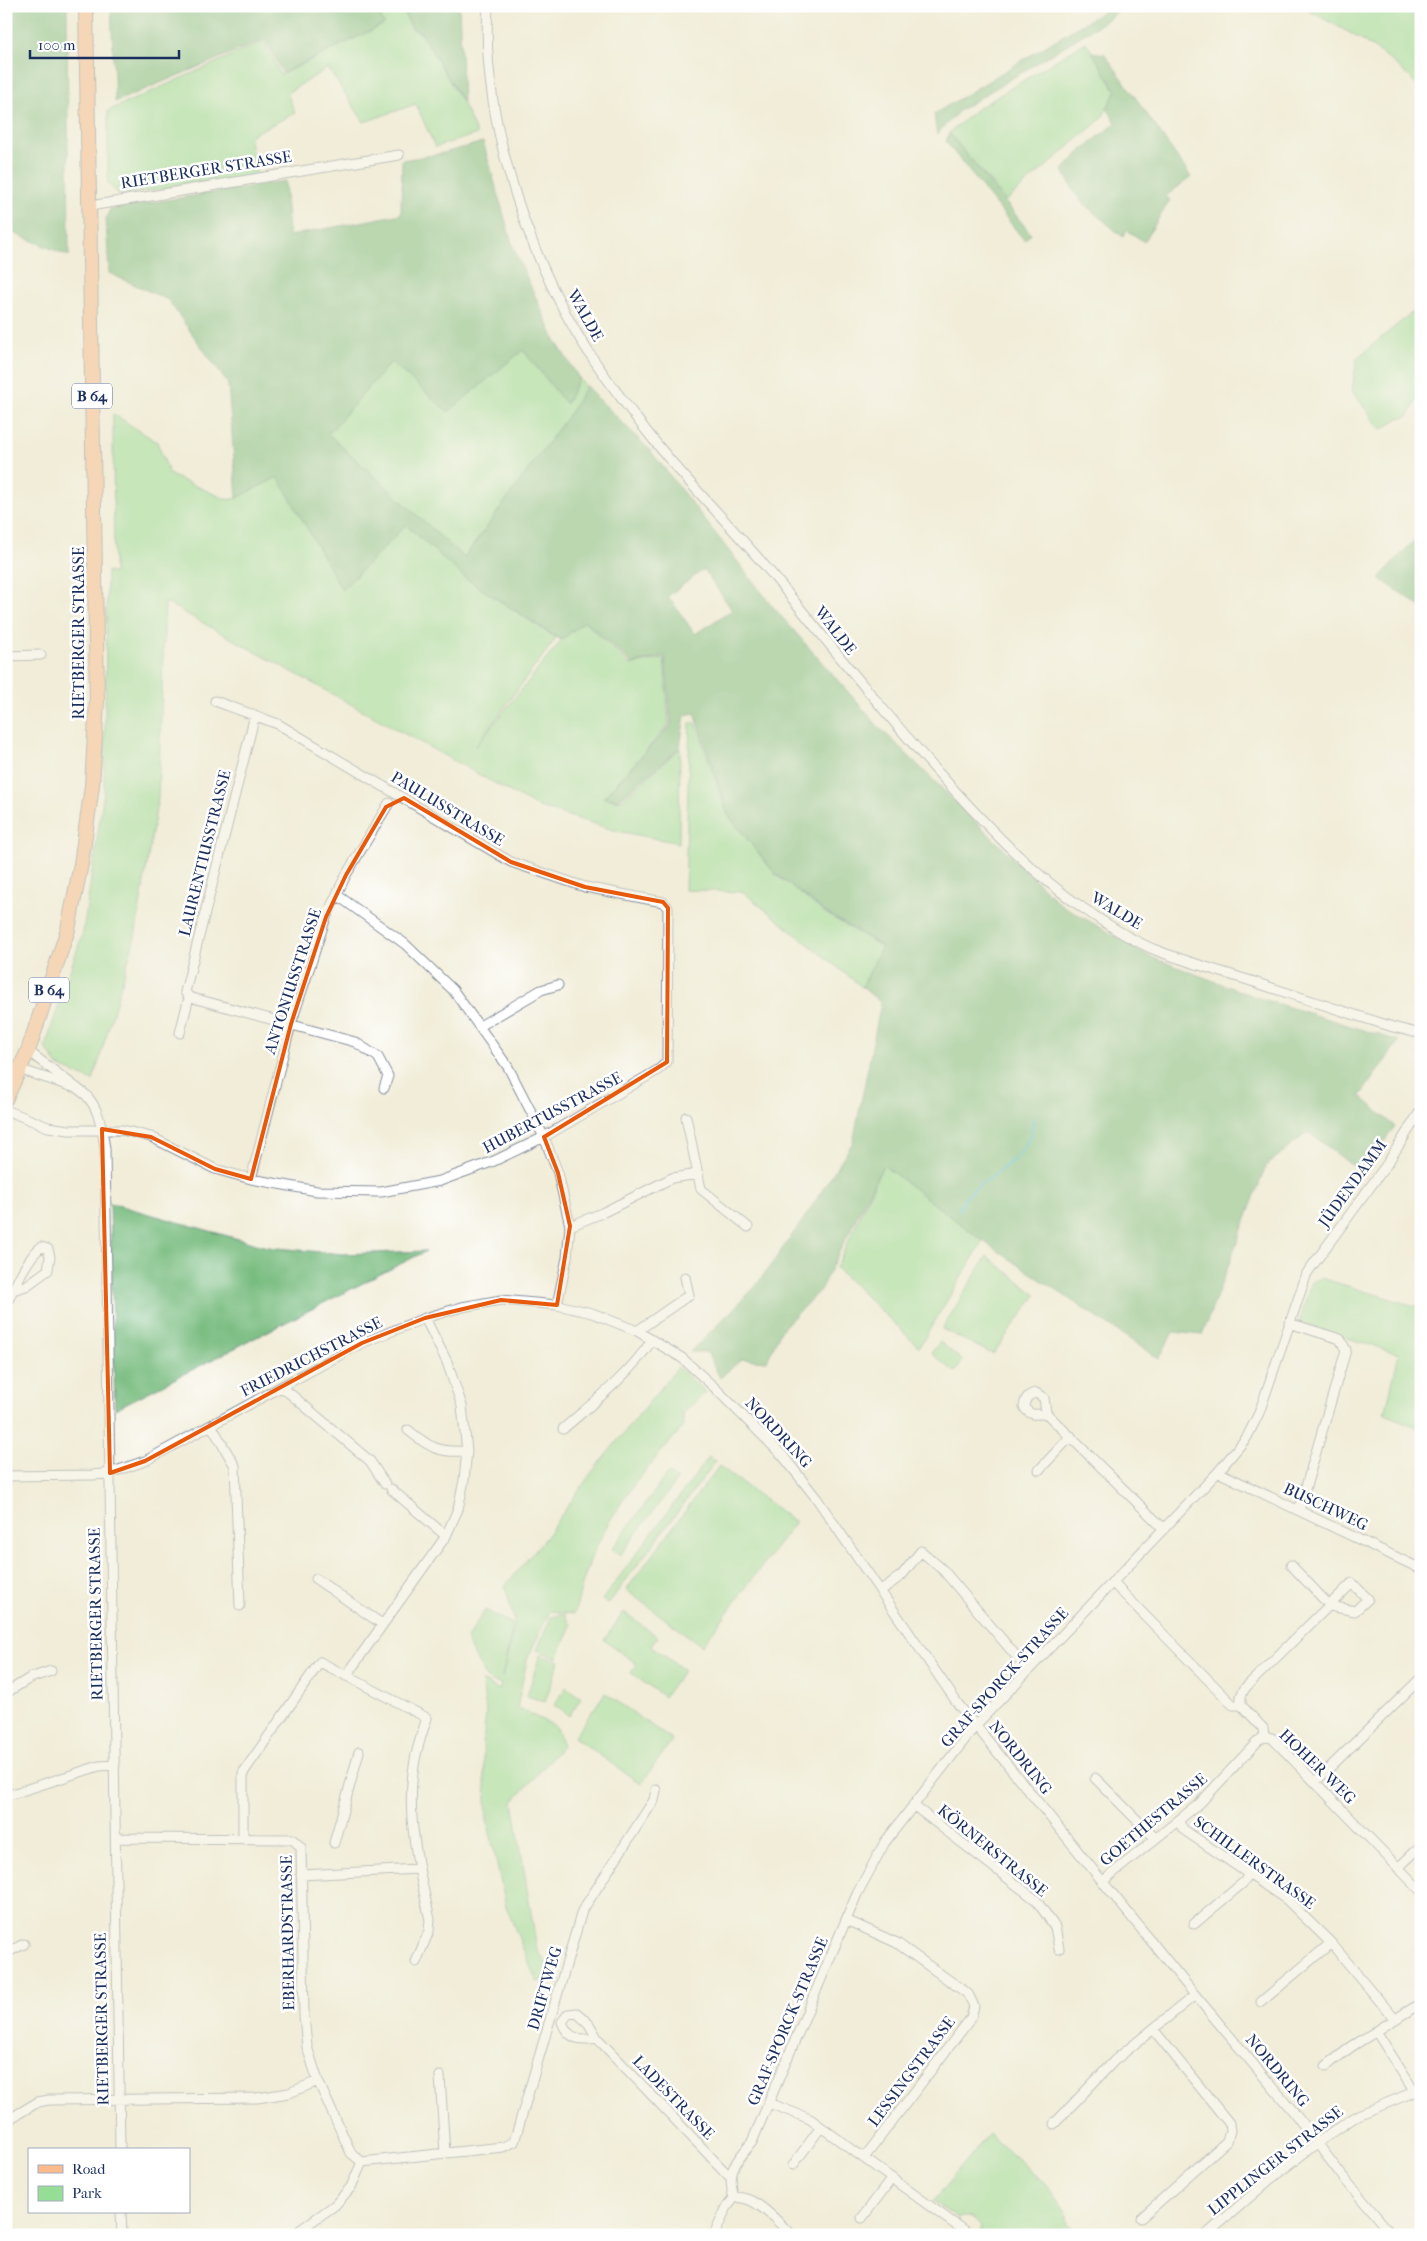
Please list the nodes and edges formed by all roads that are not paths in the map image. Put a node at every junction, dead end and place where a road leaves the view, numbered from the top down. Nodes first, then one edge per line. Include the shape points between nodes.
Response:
1 (86, 6) edge
2 (488, 6) edge
3 (399, 155) dead end
4 (90, 206) junction
5 (40, 655) dead end
6 (6, 656) edge
7 (215, 701) dead end
8 (254, 715) junction
9 (389, 790) junction
10 (404, 798) junction
11 (389, 803) junction
12 (337, 895) junction
13 (668, 916) joint
14 (558, 985) dead end
15 (189, 997) junction
16 (291, 1024) junction
17 (480, 1026) junction
18 (180, 1033) dead end
19 (1421, 1034) edge
20 (28, 1050) junction
21 (19, 1069) junction
22 (76, 1087) junction
23 (384, 1088) dead end
24 (8, 1095) edge
25 (6, 1110) edge
26 (1421, 1110) edge
27 (686, 1118) dead end
28 (102, 1129) junction
29 (544, 1136) junction
30 (698, 1174) junction
31 (251, 1179) junction
32 (570, 1226) junction
33 (748, 1227) dead end
34 (1307, 1273) joint
35 (685, 1277) dead end
36 (13, 1290) junction
37 (6, 1305) edge
38 (557, 1305) junction
39 (425, 1318) junction
40 (1289, 1323) junction
41 (637, 1331) junction
42 (652, 1340) junction
43 (282, 1387) junction
44 (1046, 1413) dead end
45 (211, 1425) junction
46 (563, 1429) dead end
47 (408, 1430) dead end
48 (1071, 1436) junction
49 (467, 1451) junction
50 (1039, 1470) dead end
51 (1218, 1472) junction
52 (110, 1473) junction
53 (6, 1476) edge
54 (1300, 1510) junction
55 (1164, 1529) junction
56 (446, 1536) junction
57 (1291, 1565) dead end
58 (1421, 1569) edge
59 (316, 1579) dead end
60 (1112, 1582) junction
61 (880, 1591) junction
62 (240, 1606) dead end
63 (382, 1624) junction
64 (1028, 1670) junction
65 (51, 1671) dead end
66 (346, 1676) junction
67 (1421, 1678) edge
68 (6, 1693) edge
69 (1241, 1705) junction
70 (976, 1725) junction
71 (1264, 1737) junction
72 (360, 1752) dead end
73 (115, 1765) junction
74 (1095, 1778) dead end
75 (1315, 1782) junction
76 (656, 1790) dead end
77 (6, 1796) edge
78 (912, 1805) junction
79 (1178, 1822) junction
80 (116, 1838) junction
81 (1155, 1838) junction
82 (243, 1839) junction
83 (334, 1843) dead end
84 (1421, 1846) edge
85 (1398, 1868) junction
86 (418, 1869) junction
87 (1250, 1873) junction
88 (301, 1875) junction
89 (1103, 1881) junction
90 (1421, 1891) edge
91 (846, 1920) junction
92 (1194, 1924) dead end
93 (1331, 1943) junction
94 (24, 1944) dead end
95 (1059, 1949) dead end
96 (6, 1952) edge
97 (416, 1962) dead end
98 (1195, 1995) junction
99 (1260, 2002) dead end
100 (1421, 2003) edge
101 (1394, 2018) junction
102 (551, 2019) junction
103 (562, 2022) junction
104 (1153, 2029) junction
105 (1376, 2032) junction
106 (597, 2038) junction
107 (1326, 2066) dead end
108 (440, 2076) dead end
109 (318, 2081) junction
110 (1417, 2090) edge
111 (120, 2100) junction
112 (769, 2103) junction
113 (6, 2121) edge
114 (1054, 2124) dead end
115 (821, 2126) junction
116 (1317, 2143) junction
117 (120, 2148) edge
118 (446, 2153) junction
119 (864, 2158) junction
120 (362, 2162) junction
121 (793, 2165) dead end
122 (730, 2177) junction
123 (892, 2178) junction
124 (734, 2198) junction
125 (121, 2214) edge
126 (862, 2218) dead end
127 (1141, 2218) dead end
128 (122, 2235) edge
129 (293, 2235) edge
130 (714, 2235) edge
131 (792, 2235) edge
132 (965, 2235) edge
133 (1206, 2235) edge
134 (1392, 2235) edge

1 - 4 main road, RIETBERGER STRASSE / B 64
2 - 19 street, WALDE via 488,70 514,188 529,232 574,329 653,440 764,563 896,726 994,833 1027,864 1079,905 1118,930 1156,950
3 - 4 street, RIETBERGER STRASSE
4 - 20 main road, RIETBERGER STRASSE / B 64 via 98,700 92,786 68,929
5 - 6 street
7 - 8 street, PAULUSSTRASSE
8 - 9 street, PAULUSSTRASSE via 278,724
8 - 15 street, LAURENTIUSSTRASSE via 185,992
9 - 10 street, PAULUSSTRASSE
9 - 11 street
10 - 11 street via 397,804
10 - 13 street, PAULUSSTRASSE via 511,862 585,887 663,902 668,908
11 - 12 street, ANTONIUSSTRASSE
12 - 16 street, ANTONIUSSTRASSE via 326,917
12 - 17 street via 405,944 452,990
13 - 29 street, HUBERTUSSTRASSE via 667,1062
14 - 17 street via 542,990
15 - 16 street
15 - 18 street, LAURENTIUSSTRASSE
16 - 23 street via 355,1042 378,1057 388,1076
16 - 31 street, ANTONIUSSTRASSE
17 - 29 street via 508,1067
20 - 21 main road, RIETBERGER STRASSE / B 64
20 - 22 street, RIETBERGER STRASSE
21 - 22 street
21 - 24 main road, RIETBERGER STRASSE / B 64
22 - 28 street, RIETBERGER STRASSE via 96,1106
25 - 28 street, HUBERTUSSTRASSE via 48,1127
26 - 34 street, JÜDENDAMM via 1387,1164
27 - 30 street
28 - 31 street, HUBERTUSSTRASSE via 150,1137 215,1169
28 - 52 street, RIETBERGER STRASSE via 106,1168
29 - 31 street, HUBERTUSSTRASSE via 494,1161 440,1181 381,1192 317,1191
29 - 32 street via 558,1173
30 - 32 street via 672,1178 602,1214
30 - 33 street via 701,1189
32 - 38 street
34 - 40 street, GRAF-SPORCK-STRASSE
35 - 41 street via 689,1295
36 - 36 street via 35,1252 41,1247 48,1249 48,1270 26,1286
36 - 37 street
38 - 39 street, FRIEDRICHSTRASSE via 500,1300 462,1306
38 - 41 street, FRIEDRICHSTRASSE via 592,1313
39 - 43 street, FRIEDRICHSTRASSE via 362,1343
39 - 49 street via 447,1362 462,1406
40 - 51 street, GRAF-SPORCK-STRASSE via 1259,1413 1247,1437
40 - 54 street via 1340,1339 1346,1350
41 - 42 street
42 - 46 street via 610,1387
42 - 61 street, NORDRING via 682,1358 783,1456 817,1499
43 - 45 street, FRIEDRICHSTRASSE
43 - 56 street via 370,1461 388,1487
44 - 48 street
45 - 52 street, FRIEDRICHSTRASSE via 145,1461
45 - 62 street via 235,1466
47 - 49 street via 428,1447 448,1452
48 - 50 street
48 - 55 street
49 - 56 street via 458,1509
51 - 54 street, BUSCHWEG
51 - 55 street, GRAF-SPORCK-STRASSE
52 - 53 street, FRIEDRICHSTRASSE
52 - 73 street, RIETBERGER STRASSE
54 - 58 street, BUSCHWEG
55 - 60 street, GRAF-SPORCK-STRASSE
56 - 63 street
57 - 69 street via 1330,1606 1245,1688
59 - 63 street
60 - 64 street, GRAF-SPORCK-STRASSE
60 - 69 street, HOHER WEG via 1233,1705
61 - 64 street via 902,1575 921,1551 943,1570
61 - 70 street, NORDRING
63 - 66 street
64 - 70 street, GRAF-SPORCK-STRASSE
65 - 68 street via 30,1678
66 - 82 street via 320,1662 243,1773
66 - 86 street via 427,1718 411,1786 412,1829
67 - 75 street
69 - 71 street, HOHER WEG via 1263,1728
70 - 78 street, GRAF-SPORCK-STRASSE
70 - 89 street, NORDRING
71 - 75 street, HOHER WEG via 1272,1738
71 - 79 street, GOETHESTRASSE
72 - 83 street
73 - 77 street via 99,1766
73 - 80 street, RIETBERGER STRASSE
74 - 81 street
75 - 85 street, HOHER WEG
76 - 102 street, DRIFTWEG via 654,1800 582,1911
78 - 91 street, GRAF-SPORCK-STRASSE via 885,1842
78 - 95 street, KÖRNERSTRASSE via 1036,1900 1055,1927
79 - 81 street, GOETHESTRASSE
79 - 87 street, SCHILLERSTRASSE via 1184,1830
80 - 82 street, EBERHARDSTRASSE
80 - 111 street, RIETBERGER STRASSE
81 - 89 street, GOETHESTRASSE
82 - 88 street, EBERHARDSTRASSE via 292,1839 300,1847
84 - 85 street
85 - 90 street, HOHER WEG
86 - 88 street
86 - 97 street via 430,1920 429,1931
87 - 92 street via 1244,1882
87 - 93 street, SCHILLERSTRASSE via 1287,1900
88 - 109 street, EBERHARDSTRASSE via 304,2015 307,2046
89 - 98 street, NORDRING
91 - 112 street, GRAF-SPORCK-STRASSE
91 - 119 street, LESSINGSTRASSE via 897,1943 968,1994 974,2006 971,2018
93 - 99 street
93 - 101 street, SCHILLERSTRASSE
94 - 96 street
98 - 104 street
98 - 116 street, NORDRING
100 - 101 street
101 - 105 street
102 - 103 street
102 - 118 street, DRIFTWEG via 514,2142 503,2147
103 - 106 street via 572,2037
103 - 106 street, LADESTRASSE via 568,2014 578,2013
104 - 114 street via 1115,2060
104 - 127 street via 1229,2123 1230,2131 1227,2140
105 - 107 street
105 - 110 street
106 - 122 street, LADESTRASSE
108 - 118 street
109 - 111 street via 289,2093 257,2098
109 - 120 street, EBERHARDSTRASSE via 351,2153
110 - 116 street, LIPPLINGER STRASSE via 1358,2116
111 - 113 street via 38,2102
111 - 117 street, RIETBERGER STRASSE
112 - 115 street
112 - 122 street, GRAF-SPORCK-STRASSE via 752,2142 733,2165
115 - 119 street
115 - 121 street
116 - 133 street, LIPPLINGER STRASSE
116 - 134 street, NORDRING
118 - 120 street, DRIFTWEG
119 - 123 street
120 - 129 street via 350,2187 335,2205
122 - 124 street
123 - 126 street
123 - 132 street via 967,2232
124 - 130 street
124 - 131 street via 742,2196 754,2200
125 - 128 street

